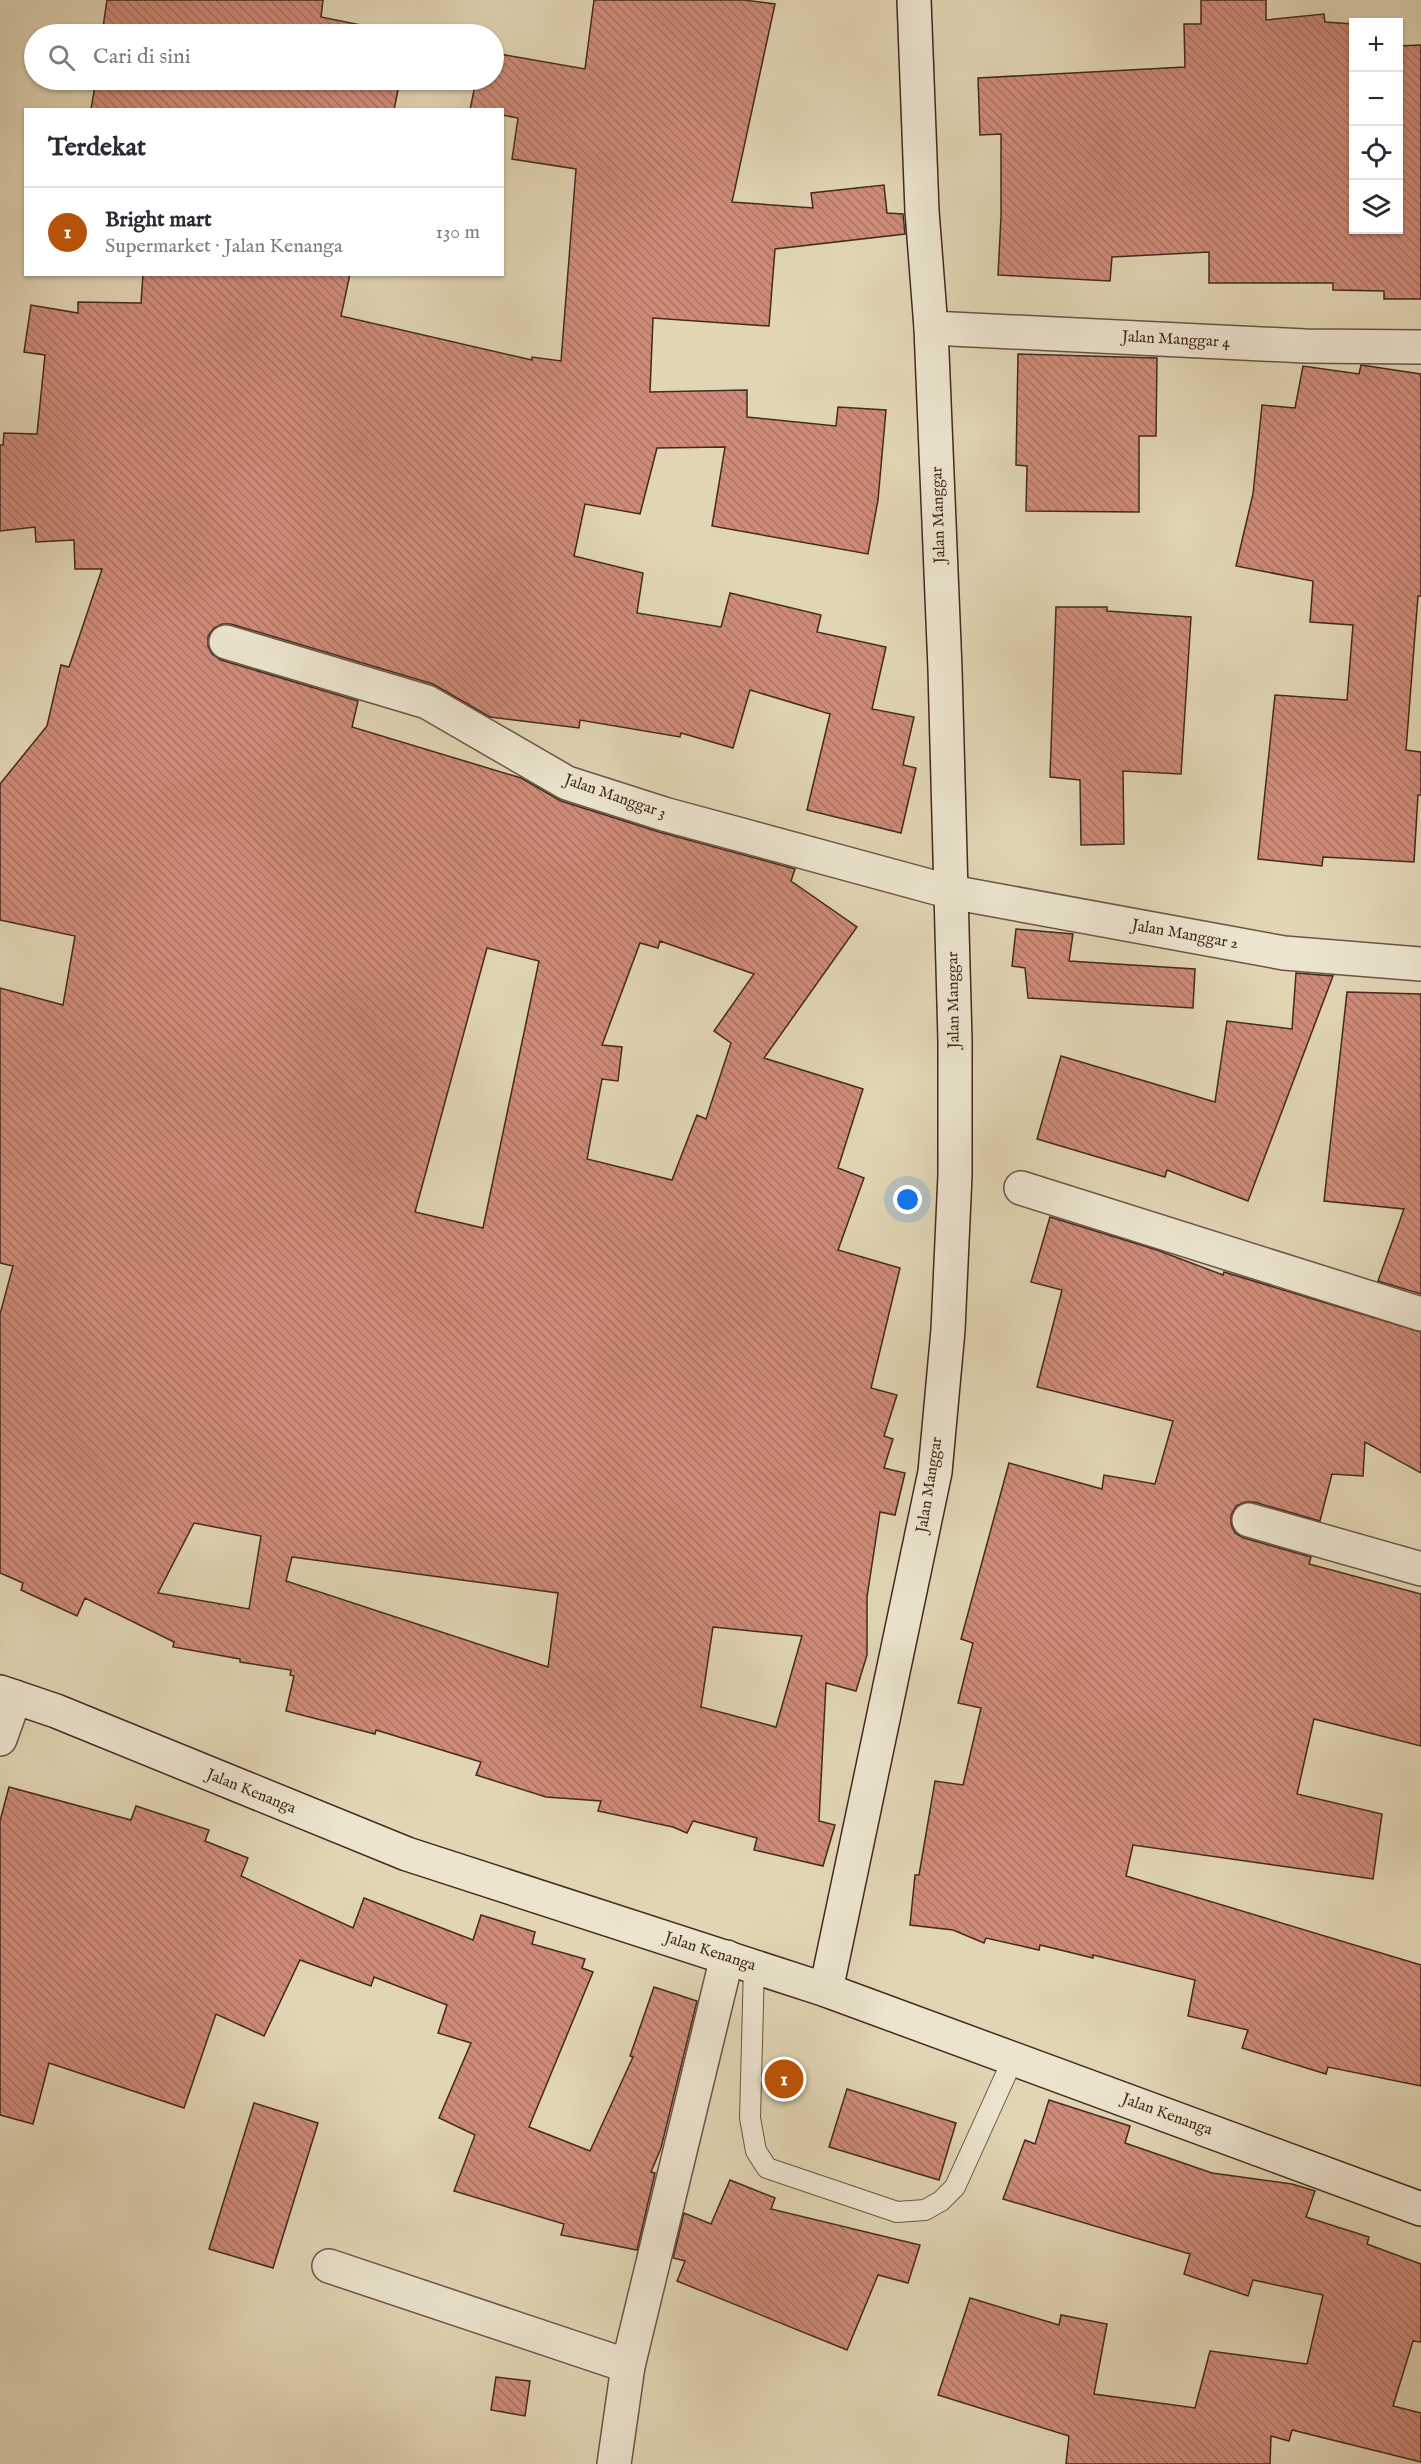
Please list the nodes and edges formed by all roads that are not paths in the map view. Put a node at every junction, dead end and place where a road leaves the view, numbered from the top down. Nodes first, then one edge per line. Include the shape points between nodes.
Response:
1 (914, 0) edge
2 (931, 328) junction
3 (1421, 347) edge
4 (226, 642) dead end
5 (951, 892) junction
6 (1421, 964) edge
7 (1021, 1188) dead end
8 (1421, 1314) edge
9 (1249, 1520) dead end
10 (1421, 1569) edge
11 (7, 1694) edge
12 (0, 1739) edge
13 (740, 1962) junction
14 (826, 1989) junction
15 (1013, 2059) junction
16 (1421, 2210) edge
17 (329, 2266) dead end
18 (628, 2366) junction
19 (614, 2464) edge

1 - 2 main road, Jalan Manggar
2 - 3 main road, Jalan Manggar 4 via 1305,346
2 - 5 main road, Jalan Manggar
4 - 5 main road, Jalan Manggar 3 via 427,702 567,783 664,814
5 - 6 main road, Jalan Manggar 2 via 1284,953
5 - 14 main road, Jalan Manggar via 956,1175 935,1472
7 - 8 main road
9 - 10 main road
11 - 12 main road
11 - 13 main road, Jalan Kenanga via 407,1854
13 - 14 main road, Jalan Kenanga
13 - 15 lane via 750,2118 756,2151 767,2168 897,2212 925,2210 955,2187
13 - 18 main road
14 - 15 main road, Jalan Kenanga
15 - 16 main road, Jalan Kenanga
17 - 18 main road
18 - 19 main road

